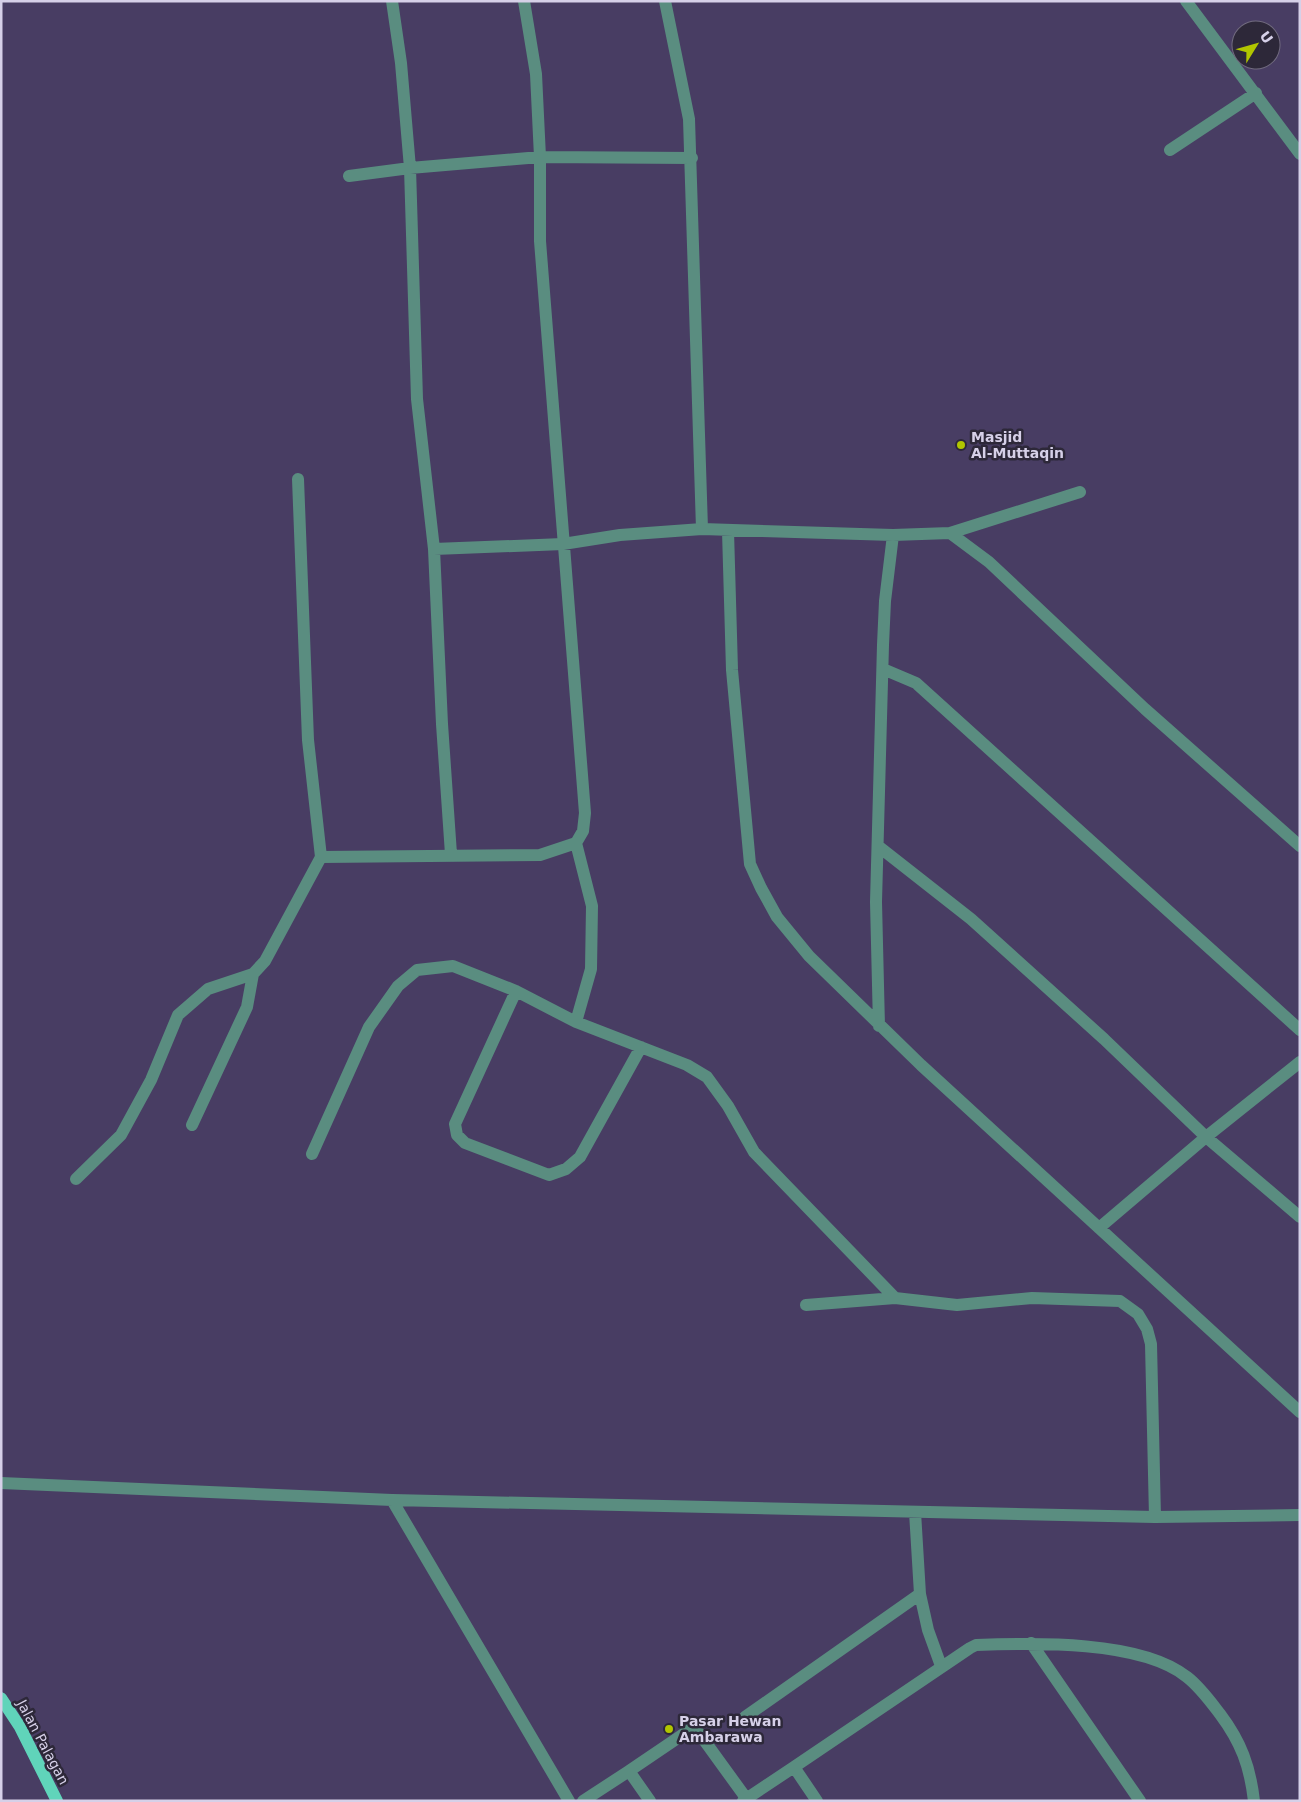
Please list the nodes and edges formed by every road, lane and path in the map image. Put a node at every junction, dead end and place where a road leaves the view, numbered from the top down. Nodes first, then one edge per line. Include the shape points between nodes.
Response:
1 (392, 1) edge
2 (524, 1) edge
3 (665, 1) edge
4 (1186, 1) edge
5 (1256, 93) junction
6 (1170, 150) dead end
7 (1300, 154) edge
8 (540, 157) junction
9 (692, 158) junction
10 (410, 168) junction
11 (349, 176) dead end
12 (298, 479) dead end
13 (1080, 492) dead end
14 (702, 529) junction
15 (728, 531) junction
16 (950, 533) junction
17 (893, 535) junction
18 (563, 544) junction
19 (434, 549) junction
20 (883, 669) junction
21 (576, 842) junction
22 (878, 846) junction
23 (1300, 846) edge
24 (451, 854) junction
25 (321, 857) junction
26 (253, 974) junction
27 (516, 991) junction
28 (576, 1022) junction
29 (879, 1026) junction
30 (1300, 1030) edge
31 (640, 1047) junction
32 (1300, 1062) edge
33 (192, 1124) dead end
34 (1206, 1137) junction
35 (312, 1154) dead end
36 (76, 1179) dead end
37 (1300, 1217) edge
38 (1099, 1228) junction
39 (895, 1298) junction
40 (806, 1305) dead end
41 (1300, 1412) edge
42 (1, 1483) edge
43 (392, 1500) junction
44 (915, 1512) junction
45 (1156, 1517) junction
46 (1299, 1518) edge
47 (920, 1594) junction
48 (1031, 1643) junction
49 (942, 1666) junction
50 (1, 1698) edge
51 (745, 1717) dead end
52 (794, 1767) junction
53 (629, 1771) junction
54 (744, 1800) edge
55 (57, 1801) edge
56 (569, 1801) edge
57 (583, 1801) edge
58 (650, 1801) edge
59 (818, 1801) edge
60 (1140, 1801) edge
61 (1254, 1801) edge

1 - 10 street
2 - 8 street via 536,74
3 - 9 street via 689,119
4 - 5 street
5 - 6 street
5 - 7 street
8 - 9 street
8 - 10 street
8 - 18 street via 540,241
9 - 14 street
10 - 11 street
10 - 19 street via 417,399
12 - 25 street via 308,740
13 - 16 street
14 - 15 street
14 - 18 street via 620,535
15 - 17 street
15 - 29 street via 732,670 750,864 777,917 809,956
16 - 17 street
16 - 23 street via 989,562 1145,709
17 - 20 street via 885,601
18 - 19 street
18 - 21 street via 585,813 583,831
19 - 24 street
20 - 22 street
20 - 30 street via 916,683
21 - 24 street via 540,855
21 - 28 street via 592,906 591,969
22 - 29 street
22 - 34 street via 971,919
24 - 25 street
25 - 26 street via 265,961
26 - 33 street via 247,1007
26 - 36 street via 208,989 178,1014 152,1080 121,1135
27 - 28 street
27 - 31 street via 455,1124 457,1135 465,1143 549,1175 566,1169 580,1157
27 - 35 street via 453,966 417,970 398,986 369,1027
28 - 31 street
29 - 38 street
31 - 39 street via 687,1065 707,1077 754,1152
32 - 34 street
34 - 37 street
34 - 38 street
38 - 41 street
39 - 40 street
39 - 45 street via 957,1304 1032,1298 1120,1301 1138,1314 1147,1329 1150,1344
42 - 43 street
43 - 44 street
43 - 56 street
44 - 45 street
44 - 47 street
45 - 46 street
47 - 49 street via 928,1630
47 - 51 street
48 - 49 street via 976,1646
48 - 60 street
48 - 61 street via 1132,1653 1170,1666 1187,1676 1205,1694 1242,1749 1251,1774
49 - 52 street
50 - 55 main road, Jalan Palagan via 20,1727
52 - 54 street
52 - 59 street
53 - 54 street via 691,1729 696,1729
53 - 57 street
53 - 58 street

